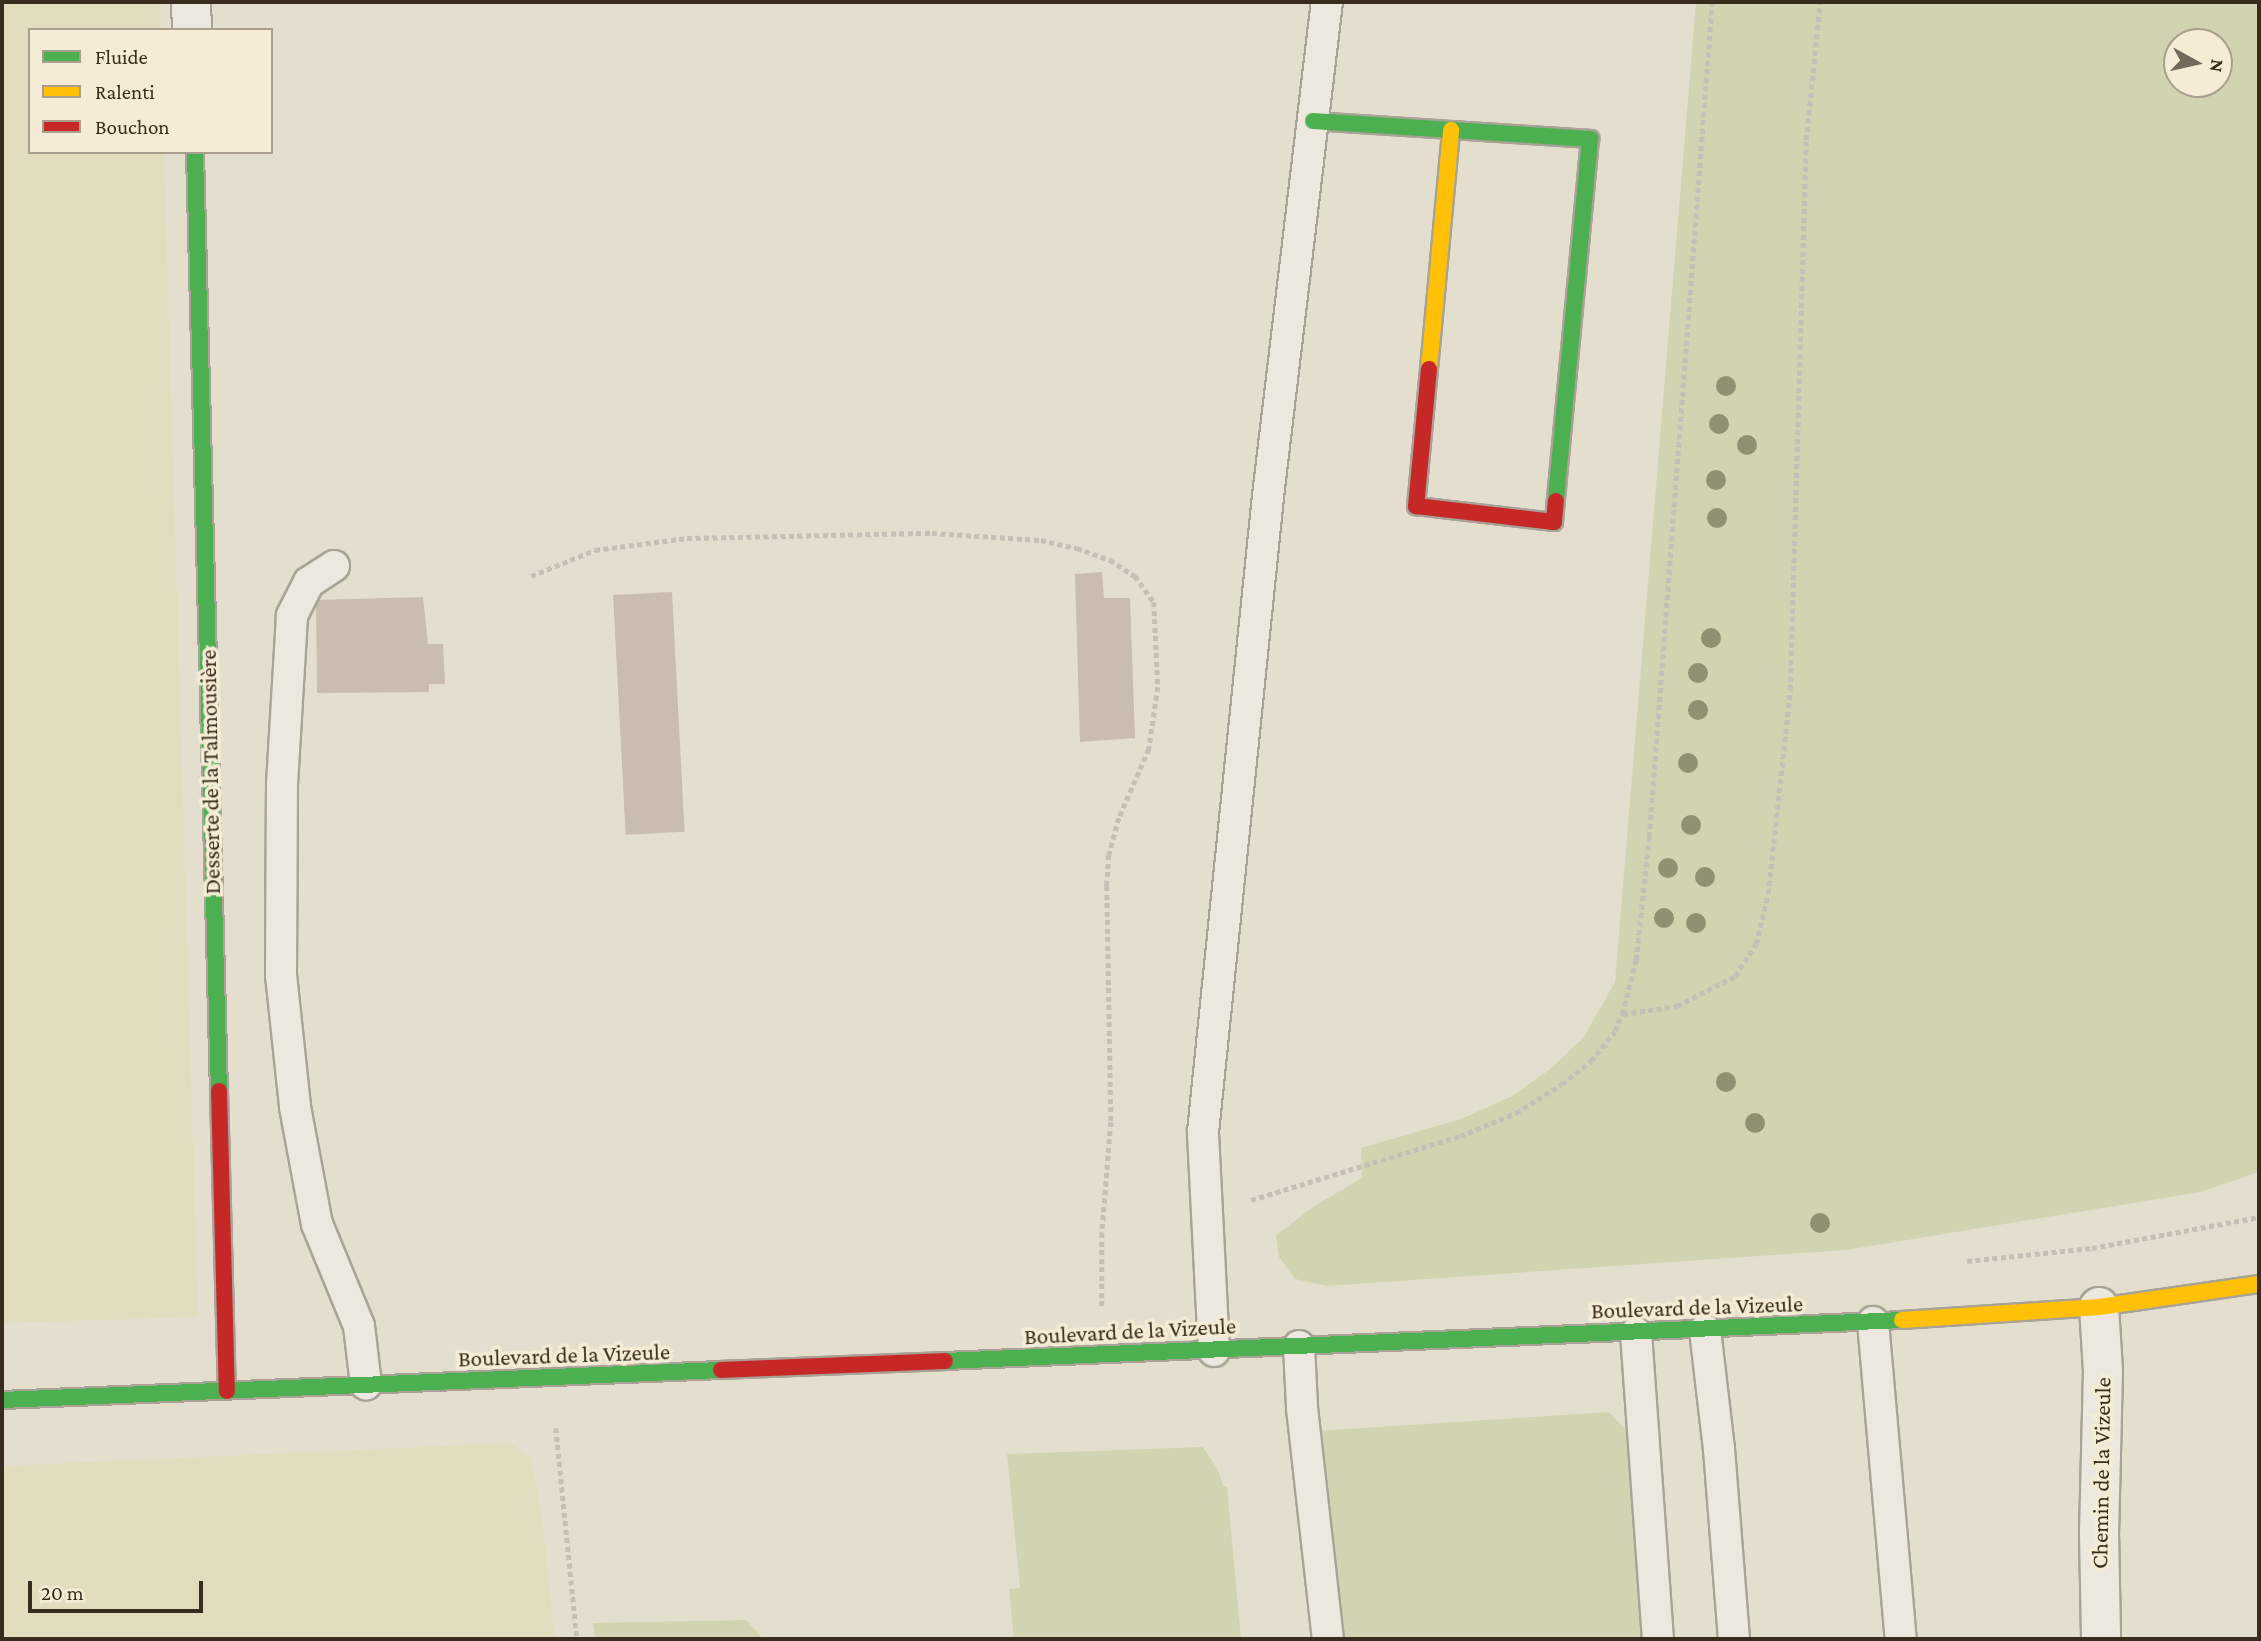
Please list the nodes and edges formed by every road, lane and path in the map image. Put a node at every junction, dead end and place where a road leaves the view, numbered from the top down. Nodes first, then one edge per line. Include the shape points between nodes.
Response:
1 (191, 2) edge
2 (1328, 2) edge
3 (1712, 2) edge
4 (1821, 2) edge
5 (192, 28) edge
6 (1314, 121) junction
7 (1451, 130) junction
8 (195, 154) edge
9 (334, 566) dead end
10 (531, 576) dead end
11 (1622, 1014) junction
12 (1206, 1215) junction
13 (2259, 1284) edge
14 (2099, 1307) junction
15 (1873, 1322) junction
16 (1705, 1330) junction
17 (1636, 1333) junction
18 (1299, 1346) junction
19 (1214, 1351) junction
20 (1103, 1356) junction
21 (550, 1378) junction
22 (366, 1385) junction
23 (227, 1391) junction
24 (2, 1400) edge
25 (578, 1639) edge
26 (1328, 1639) edge
27 (1658, 1639) edge
28 (1734, 1639) edge
29 (1901, 1639) edge
30 (2101, 1639) edge

1 - 5 street
2 - 6 lane
3 - 11 path via 1649,837 1636,960
4 - 11 path via 1806,140 1790,690 1768,894 1756,944 1735,976 1676,1006
6 - 7 street
6 - 12 lane via 1268,496 1203,1132
7 - 7 street via 1590,139 1554,522 1416,506
8 - 23 street, Desserte de la Talmousière
9 - 22 lane via 309,582 292,616 282,783 281,975 295,1107 317,1224 359,1326
10 - 20 path via 595,550 687,538 932,533 1053,543 1110,560 1135,576 1154,602 1158,687 1149,749 1119,818 1109,855 1111,1122 1102,1233
11 - 12 path via 1615,1031 1591,1061 1516,1112 1460,1136
12 - 19 lane
13 - 14 street, Boulevard de la Vizeule
14 - 15 street, Boulevard de la Vizeule
14 - 30 street, Chemin de la Vizeule via 2103,1371
15 - 16 street, Boulevard de la Vizeule
15 - 29 lane
16 - 17 street, Boulevard de la Vizeule
16 - 28 lane
17 - 18 street, Boulevard de la Vizeule
17 - 27 lane
18 - 19 street, Boulevard de la Vizeule
18 - 26 lane
19 - 20 street, Boulevard de la Vizeule
20 - 21 street, Boulevard de la Vizeule
21 - 22 street, Boulevard de la Vizeule
21 - 25 path
22 - 23 street, Boulevard de la Vizeule
23 - 24 street, Boulevard de la Vizeule

